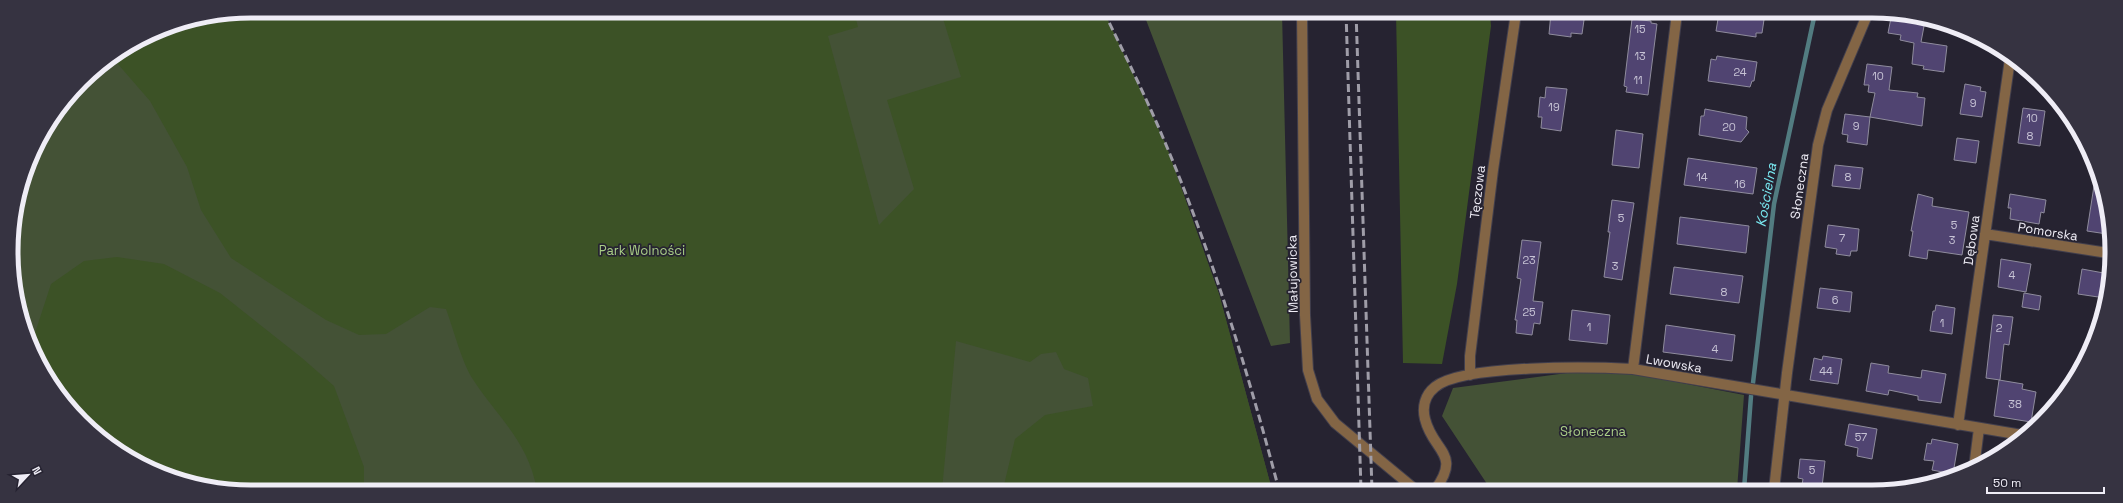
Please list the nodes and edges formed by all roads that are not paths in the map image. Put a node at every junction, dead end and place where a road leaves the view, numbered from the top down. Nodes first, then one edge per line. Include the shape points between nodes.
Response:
1 (1302, 18) edge
2 (1515, 18) edge
3 (1676, 18) edge
4 (1866, 18) edge
5 (2009, 63) edge
6 (1985, 234) junction
7 (2105, 253) edge
8 (1634, 369) junction
9 (1470, 375) junction
10 (1785, 394) junction
11 (1958, 425) junction
12 (1979, 428) junction
13 (2017, 434) edge
14 (1975, 461) edge
15 (1410, 485) edge
16 (1439, 485) edge
17 (1775, 485) edge

1 - 15 street, Małujowicka via 1305,322 1308,370 1317,399 1335,423
2 - 9 street, Tęczowa via 1493,170 1470,356
3 - 8 street
4 - 10 street, Słoneczna via 1827,110 1818,145
5 - 6 street, Dębowa
6 - 7 street, Pomorska
6 - 11 street, Dębowa
8 - 9 street, Lwowska via 1539,368
8 - 10 street, Lwowska
9 - 16 street, Lwowska via 1445,381 1426,396 1425,419 1445,456 1447,467
10 - 11 street, Lwowska
10 - 17 street, Słoneczna
11 - 12 street, Lwowska
12 - 13 street, Lwowska
12 - 14 street

